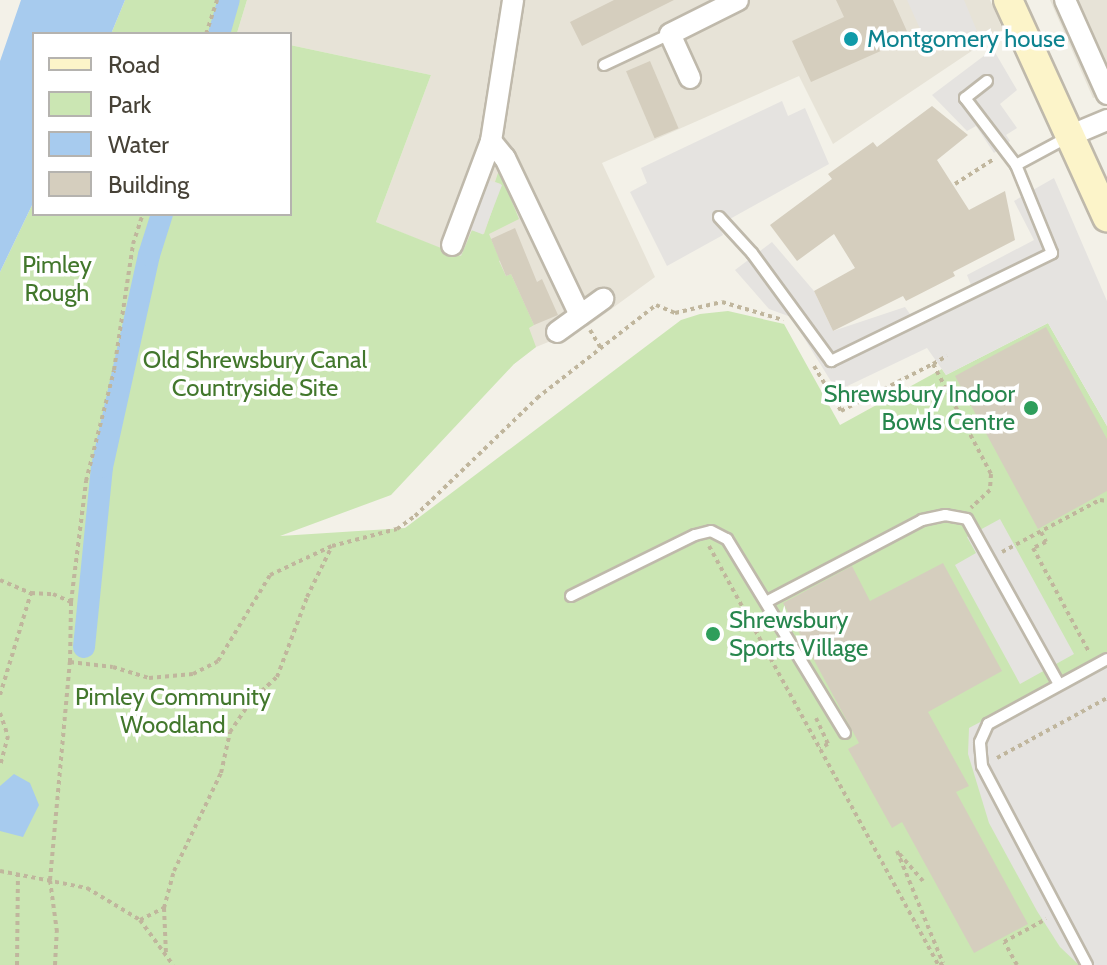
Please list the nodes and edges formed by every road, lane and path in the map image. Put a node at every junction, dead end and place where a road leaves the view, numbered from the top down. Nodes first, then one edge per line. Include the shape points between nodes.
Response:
1 (217, 0) edge
2 (513, 0) edge
3 (738, 0) edge
4 (1008, 0) edge
5 (1065, 0) edge
6 (207, 32) edge
7 (670, 34) junction
8 (604, 65) dead end
9 (690, 78) dead end
10 (987, 81) dead end
11 (1107, 94) edge
12 (1107, 120) edge
13 (1069, 136) junction
14 (491, 141) junction
15 (996, 158) dead end
16 (1016, 165) junction
17 (955, 184) dead end
18 (142, 216) edge
19 (719, 217) dead end
20 (1107, 217) edge
21 (452, 245) dead end
22 (603, 299) dead end
23 (580, 315) junction
24 (787, 321) dead end
25 (557, 332) dead end
26 (947, 356) dead end
27 (810, 359) dead end
28 (933, 364) junction
29 (1107, 501) edge
30 (967, 519) junction
31 (1041, 532) junction
32 (702, 534) junction
33 (332, 546) junction
34 (988, 560) junction
35 (0, 580) edge
36 (31, 593) junction
37 (571, 596) dead end
38 (768, 601) junction
39 (71, 602) junction
40 (1107, 659) edge
41 (70, 662) junction
42 (1082, 672) junction
43 (1059, 684) junction
44 (0, 695) edge
45 (1107, 698) edge
46 (0, 713) edge
47 (845, 733) dead end
48 (0, 765) edge
49 (982, 766) junction
50 (0, 871) edge
51 (18, 872) junction
52 (50, 880) junction
53 (923, 881) dead end
54 (164, 908) junction
55 (1059, 911) junction
56 (140, 920) junction
57 (166, 956) junction
58 (17, 965) edge
59 (55, 965) edge
60 (173, 965) edge
61 (939, 965) edge
62 (1017, 965) edge
63 (1087, 965) edge

1 - 6 path
2 - 14 street
3 - 7 street
4 - 13 main road
5 - 11 street
7 - 8 lane
7 - 9 street
10 - 16 lane via 965,98
12 - 13 street
13 - 16 lane
13 - 20 main road
14 - 21 street
14 - 23 street via 505,158
15 - 17 path
16 - 19 lane via 1052,253 831,361
18 - 39 path via 133,244 114,370 86,481
22 - 23 street
23 - 25 street
24 - 33 path via 722,302 675,313 656,305 537,398 415,516 397,529
26 - 28 path
27 - 28 path via 841,411
28 - 30 path via 991,474 990,490 973,502
29 - 31 path via 1069,514
30 - 34 lane
30 - 38 lane via 945,515 922,520
31 - 34 path
31 - 42 path via 1046,542 1033,548 1090,654 1076,661
32 - 37 lane
32 - 38 lane via 711,531 727,539
32 - 61 path
33 - 41 path via 270,575 218,661 193,674 149,678
33 - 54 path via 277,677 250,702 230,732 221,773 174,871
34 - 43 lane
35 - 36 path
36 - 39 path
36 - 44 path
38 - 47 lane
39 - 41 path
40 - 42 lane
41 - 52 path
42 - 43 lane
43 - 49 lane via 988,724 980,742
45 - 49 path
46 - 48 path via 8,736
49 - 55 lane
50 - 51 path
51 - 52 path
51 - 58 path
52 - 56 path via 87,888
52 - 59 path
53 - 61 path via 897,851 943,963
54 - 56 path
54 - 57 path
55 - 62 path via 1004,942
55 - 63 lane
56 - 57 path
57 - 60 path

